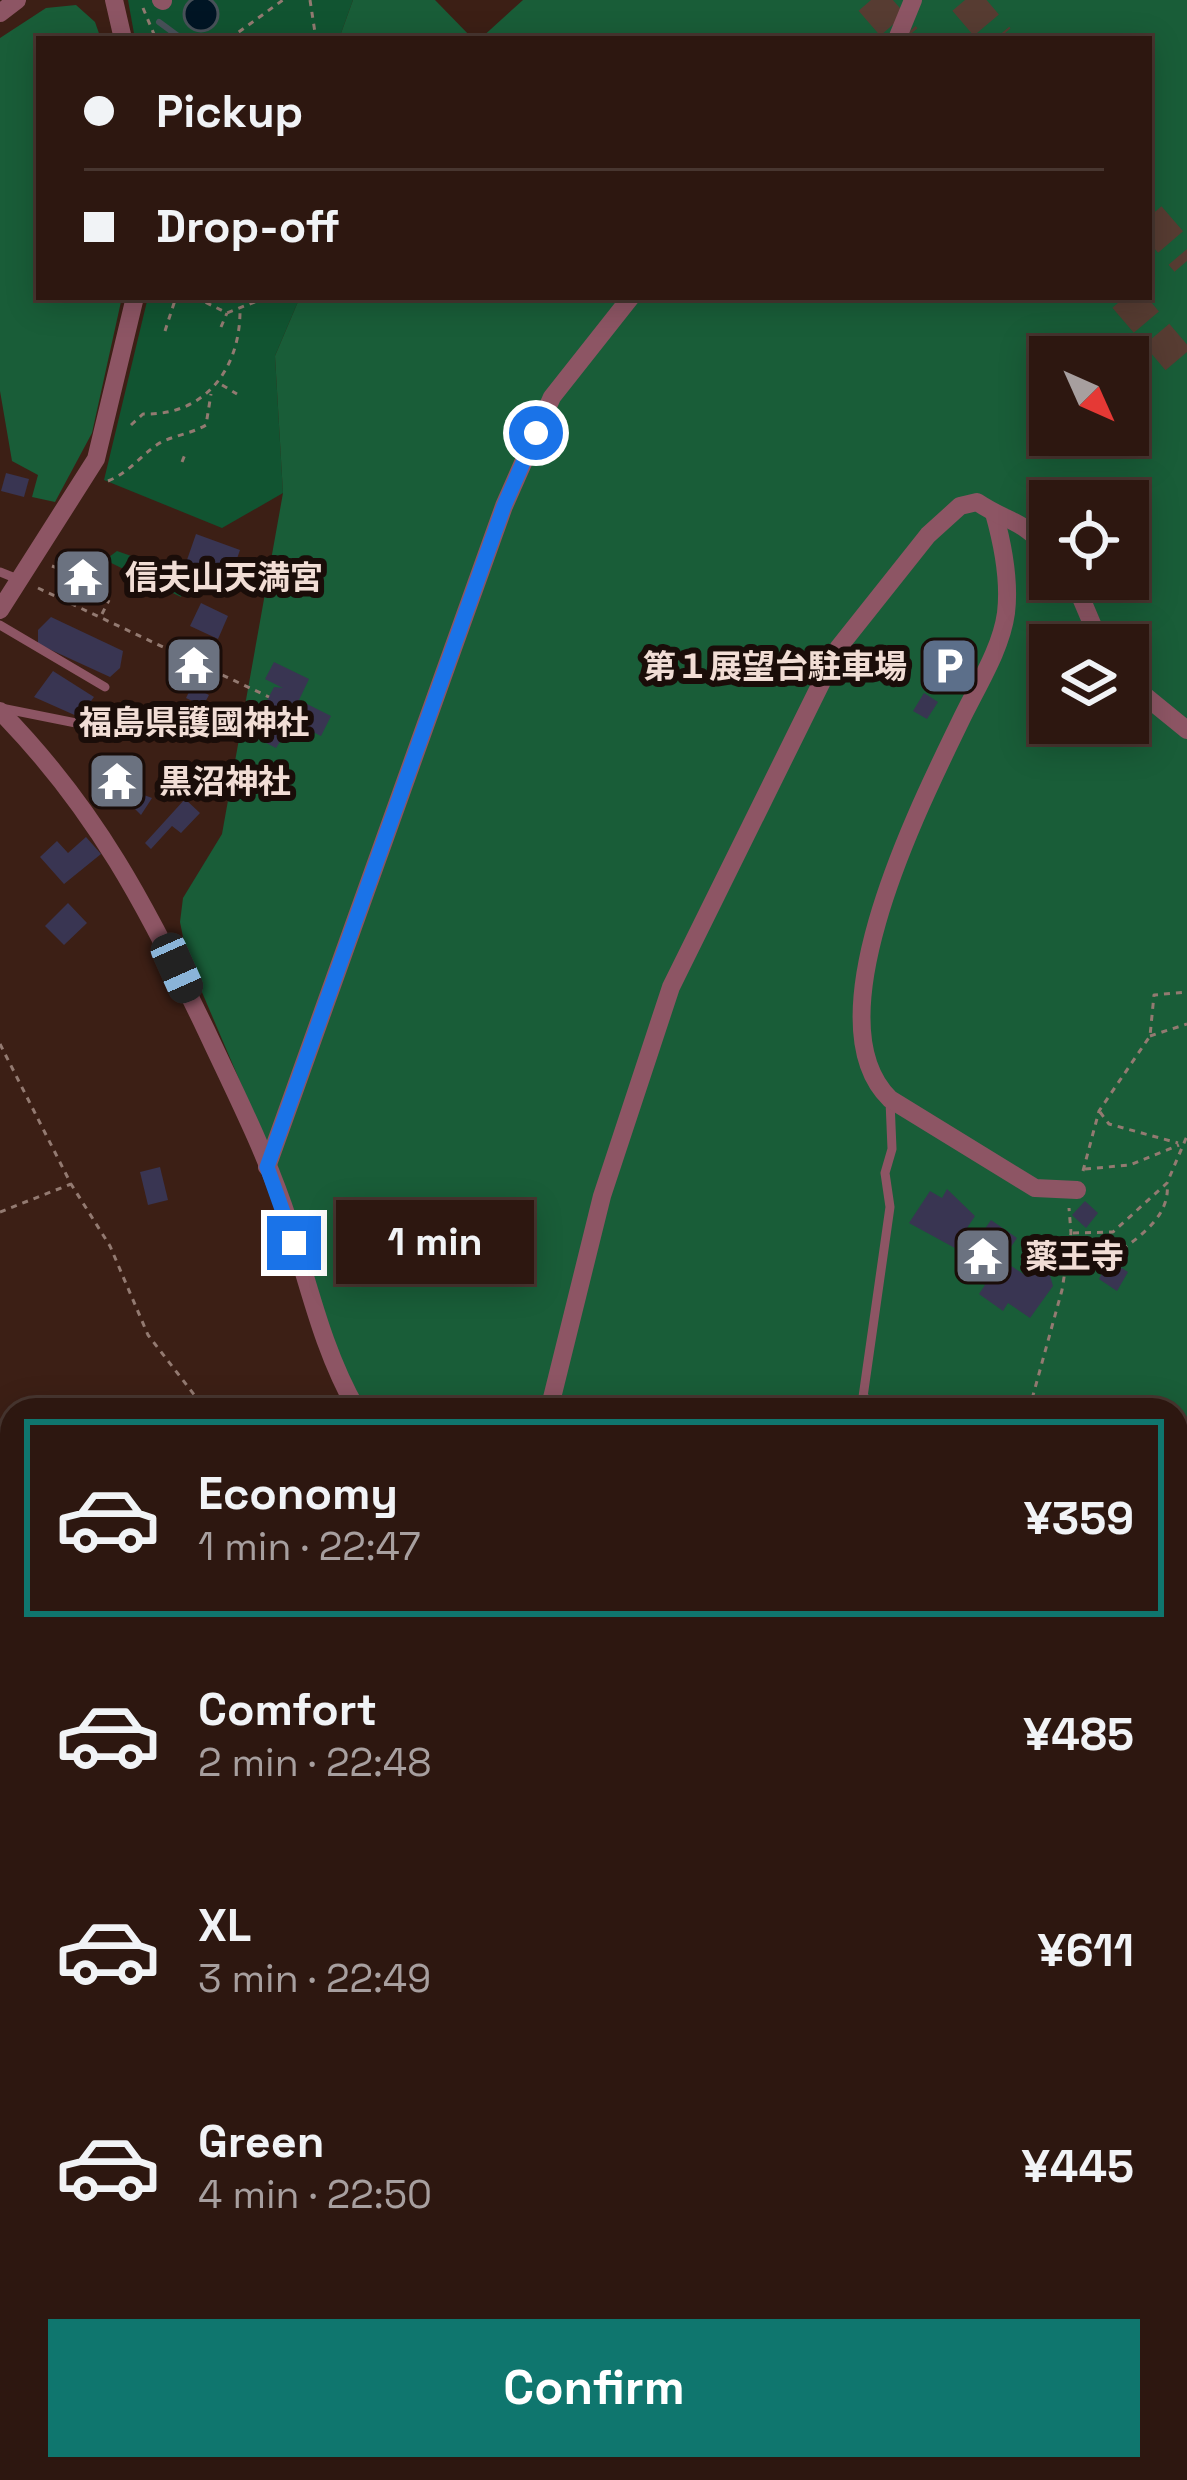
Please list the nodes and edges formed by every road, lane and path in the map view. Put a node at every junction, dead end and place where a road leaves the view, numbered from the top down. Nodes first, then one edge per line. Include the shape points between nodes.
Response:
1 (17, 0) edge
2 (114, 0) edge
3 (142, 0) edge
4 (283, 0) edge
5 (310, 0) edge
6 (913, 0) edge
7 (0, 13) edge
8 (122, 36) edge
9 (155, 36) edge
10 (233, 36) edge
11 (316, 36) edge
12 (898, 36) edge
13 (134, 300) edge
14 (175, 300) edge
15 (201, 300) edge
16 (261, 300) edge
17 (629, 300) edge
18 (240, 311) junction
19 (227, 313) junction
20 (221, 327) dead end
21 (165, 331) dead end
22 (220, 384) junction
23 (211, 393) junction
24 (237, 394) dead end
25 (130, 425) dead end
26 (186, 452) dead end
27 (182, 462) dead end
28 (79, 490) junction
29 (994, 513) junction
30 (1029, 528) edge
31 (51, 566) dead end
32 (0, 572) edge
33 (20, 580) junction
34 (57, 597) junction
35 (109, 600) dead end
36 (0, 610) edge
37 (100, 617) junction
38 (0, 625) edge
39 (105, 687) dead end
40 (269, 697) dead end
41 (1149, 699) edge
42 (0, 709) edge
43 (96, 727) dead end
44 (1187, 730) edge
45 (1187, 992) edge
46 (1187, 1024) edge
47 (1150, 1036) junction
48 (0, 1044) edge
49 (890, 1099) junction
50 (1099, 1111) junction
51 (1187, 1136) edge
52 (1180, 1144) junction
53 (267, 1167) junction
54 (1084, 1168) junction
55 (1167, 1183) junction
56 (71, 1184) junction
57 (1077, 1190) junction
58 (0, 1212) edge
59 (1071, 1233) junction
60 (1067, 1258) junction
61 (197, 1398) edge
62 (350, 1398) edge
63 (552, 1398) edge
64 (865, 1398) edge
65 (1032, 1398) edge

1 - 7 street
2 - 8 street
3 - 9 path
4 - 10 path
5 - 11 path
6 - 12 street
13 - 28 street via 96,459
14 - 21 path
15 - 19 path
16 - 18 path
17 - 53 street via 552,397 504,506
18 - 19 path
18 - 22 path via 233,360
19 - 20 path
22 - 23 path
22 - 24 path
23 - 25 path via 167,414 143,413
23 - 28 path via 206,425 160,442 116,478
26 - 27 path
28 - 33 street
29 - 30 street
29 - 49 street via 1006,613 890,880 873,946 862,1038 876,1085
29 - 63 street via 977,502 960,506 928,535 818,682 671,987 638,1075
31 - 34 path via 67,571
32 - 33 lane
33 - 34 path
33 - 36 street
34 - 37 path
35 - 37 path
37 - 40 path
38 - 39 lane
41 - 44 street
42 - 43 lane
42 - 53 street via 67,784 129,874
45 - 47 path via 1154,995
46 - 47 path
47 - 50 path
48 - 56 path
49 - 57 street via 1035,1188
49 - 64 lane via 890,1207
50 - 52 path via 1109,1124
50 - 54 path
51 - 52 path
52 - 54 path via 1130,1165
52 - 55 path
53 - 62 street
54 - 57 path
55 - 59 path via 1113,1232
55 - 60 path via 1159,1218 1098,1267
56 - 58 path
56 - 61 path via 110,1246 148,1335
57 - 59 path via 1067,1214
59 - 60 path
60 - 65 path

